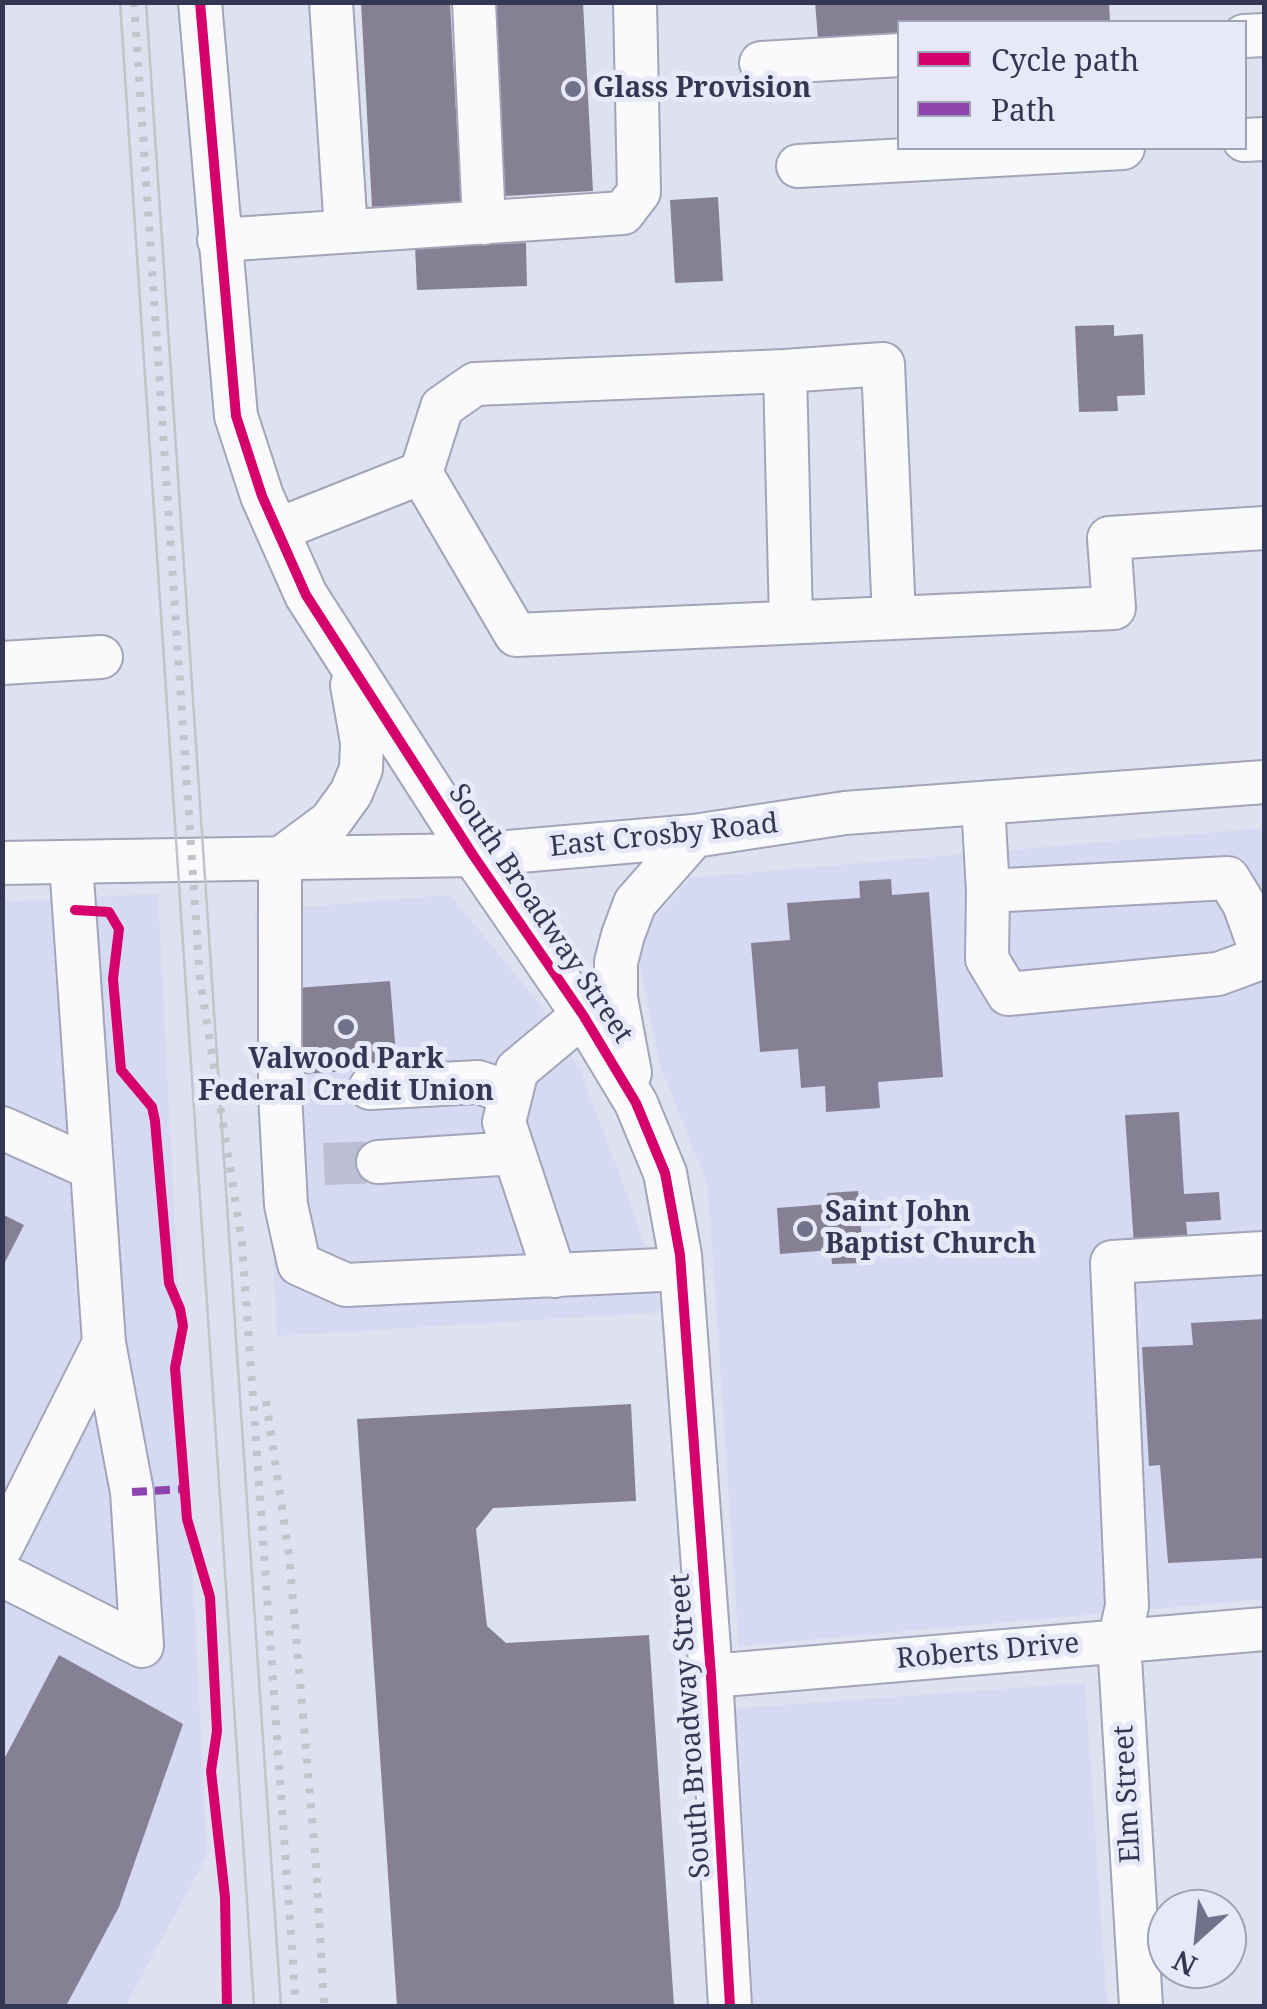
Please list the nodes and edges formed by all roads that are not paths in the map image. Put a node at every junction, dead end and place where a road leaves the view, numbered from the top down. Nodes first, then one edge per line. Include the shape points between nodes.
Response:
1 (200, 2) edge
2 (331, 2) edge
3 (474, 2) edge
4 (635, 2) edge
5 (897, 55) edge
6 (761, 63) dead end
7 (1087, 150) edge
8 (798, 166) dead end
9 (484, 223) junction
10 (346, 232) junction
11 (218, 240) junction
12 (785, 371) junction
13 (421, 473) junction
14 (1264, 528) edge
15 (277, 530) junction
16 (894, 618) junction
17 (791, 622) junction
18 (102, 657) dead end
19 (2, 663) edge
20 (348, 664) junction
21 (1264, 782) edge
22 (983, 803) junction
23 (694, 836) junction
24 (473, 855) junction
25 (280, 859) junction
26 (71, 863) junction
27 (2, 864) edge
28 (988, 891) junction
29 (1264, 957) edge
30 (583, 1016) junction
31 (370, 1088) dead end
32 (511, 1093) junction
33 (636, 1103) junction
34 (2, 1128) edge
35 (514, 1154) junction
36 (378, 1162) tunnel mouth
37 (91, 1168) junction
38 (1264, 1253) edge
39 (681, 1269) junction
40 (555, 1276) junction
41 (104, 1343) junction
42 (2, 1546) edge
43 (2, 1575) edge
44 (1264, 1629) edge
45 (1119, 1641) junction
46 (711, 1676) junction
47 (730, 2006) edge
48 (1141, 2006) edge

1 - 11 street, South Broadway Street
2 - 10 street
3 - 9 street
4 - 9 street via 639,192 624,214
5 - 6 street
7 - 8 street
9 - 10 street
10 - 11 street
11 - 15 street, South Broadway Street via 236,416
12 - 13 street via 476,384 442,407
12 - 16 street via 882,364
12 - 17 street
13 - 15 street
13 - 17 street via 516,635
14 - 16 street via 1109,538 1114,608
15 - 20 street, South Broadway Street
16 - 17 street
18 - 19 street
20 - 24 street, South Broadway Street
20 - 25 street via 361,769 330,822
21 - 22 street, East Crosby Road
22 - 23 street, East Crosby Road via 844,813
22 - 28 street
23 - 24 street, East Crosby Road
23 - 33 street via 636,903 616,962 616,998
24 - 25 street, East Crosby Road
24 - 30 street, South Broadway Street
25 - 26 street, East Crosby Road
25 - 40 street via 280,1094 304,1167 286,1205 299,1264 346,1286
26 - 27 street, East Crosby Road
26 - 37 street
28 - 29 street via 1228,878
28 - 29 street via 987,959 1008,994 1218,974
30 - 32 street via 517,1070
30 - 33 street, South Broadway Street
31 - 32 street via 478,1082
32 - 35 street via 504,1122
33 - 39 street, South Broadway Street via 664,1173
34 - 37 street
35 - 36 street
35 - 40 street
37 - 41 street
38 - 45 street, Elm Street via 1112,1262 1128,1606
39 - 40 street
39 - 46 street, South Broadway Street
41 - 42 street
41 - 43 street via 132,1492 142,1646
44 - 45 street, Roberts Drive
45 - 46 street, Roberts Drive
45 - 48 street, Elm Street
46 - 47 street, South Broadway Street

